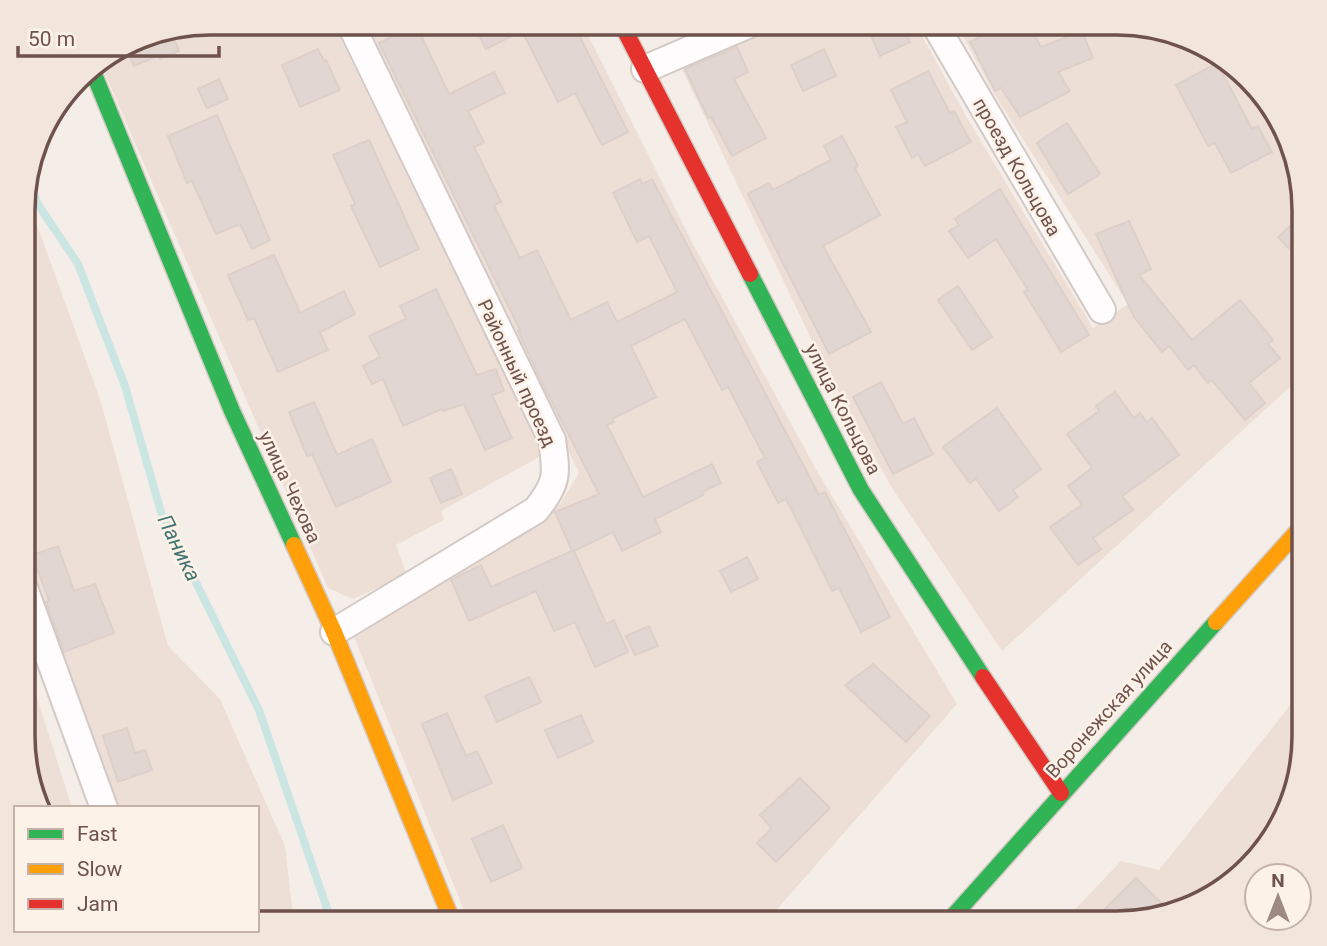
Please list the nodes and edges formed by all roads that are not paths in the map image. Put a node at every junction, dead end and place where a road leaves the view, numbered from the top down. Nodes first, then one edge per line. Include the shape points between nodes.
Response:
1 (356, 35) edge
2 (627, 35) edge
3 (724, 35) edge
4 (941, 35) edge
5 (645, 69) junction
6 (95, 78) edge
7 (1102, 310) dead end
8 (1292, 537) edge
9 (35, 619) edge
10 (334, 632) junction
11 (1062, 793) junction
12 (103, 806) edge
13 (448, 911) edge
14 (960, 911) edge

1 - 10 street, Районный проезд via 552,440 556,470 550,491 536,510
2 - 5 street, улица Кольцова
3 - 5 street
4 - 7 street, проезд Кольцова
5 - 11 street, улица Кольцова via 861,490
6 - 10 street, улица Чехова via 232,411
8 - 11 street, Воронежская улица
9 - 12 street
10 - 13 street, улица Чехова
11 - 14 street, Воронежская улица

